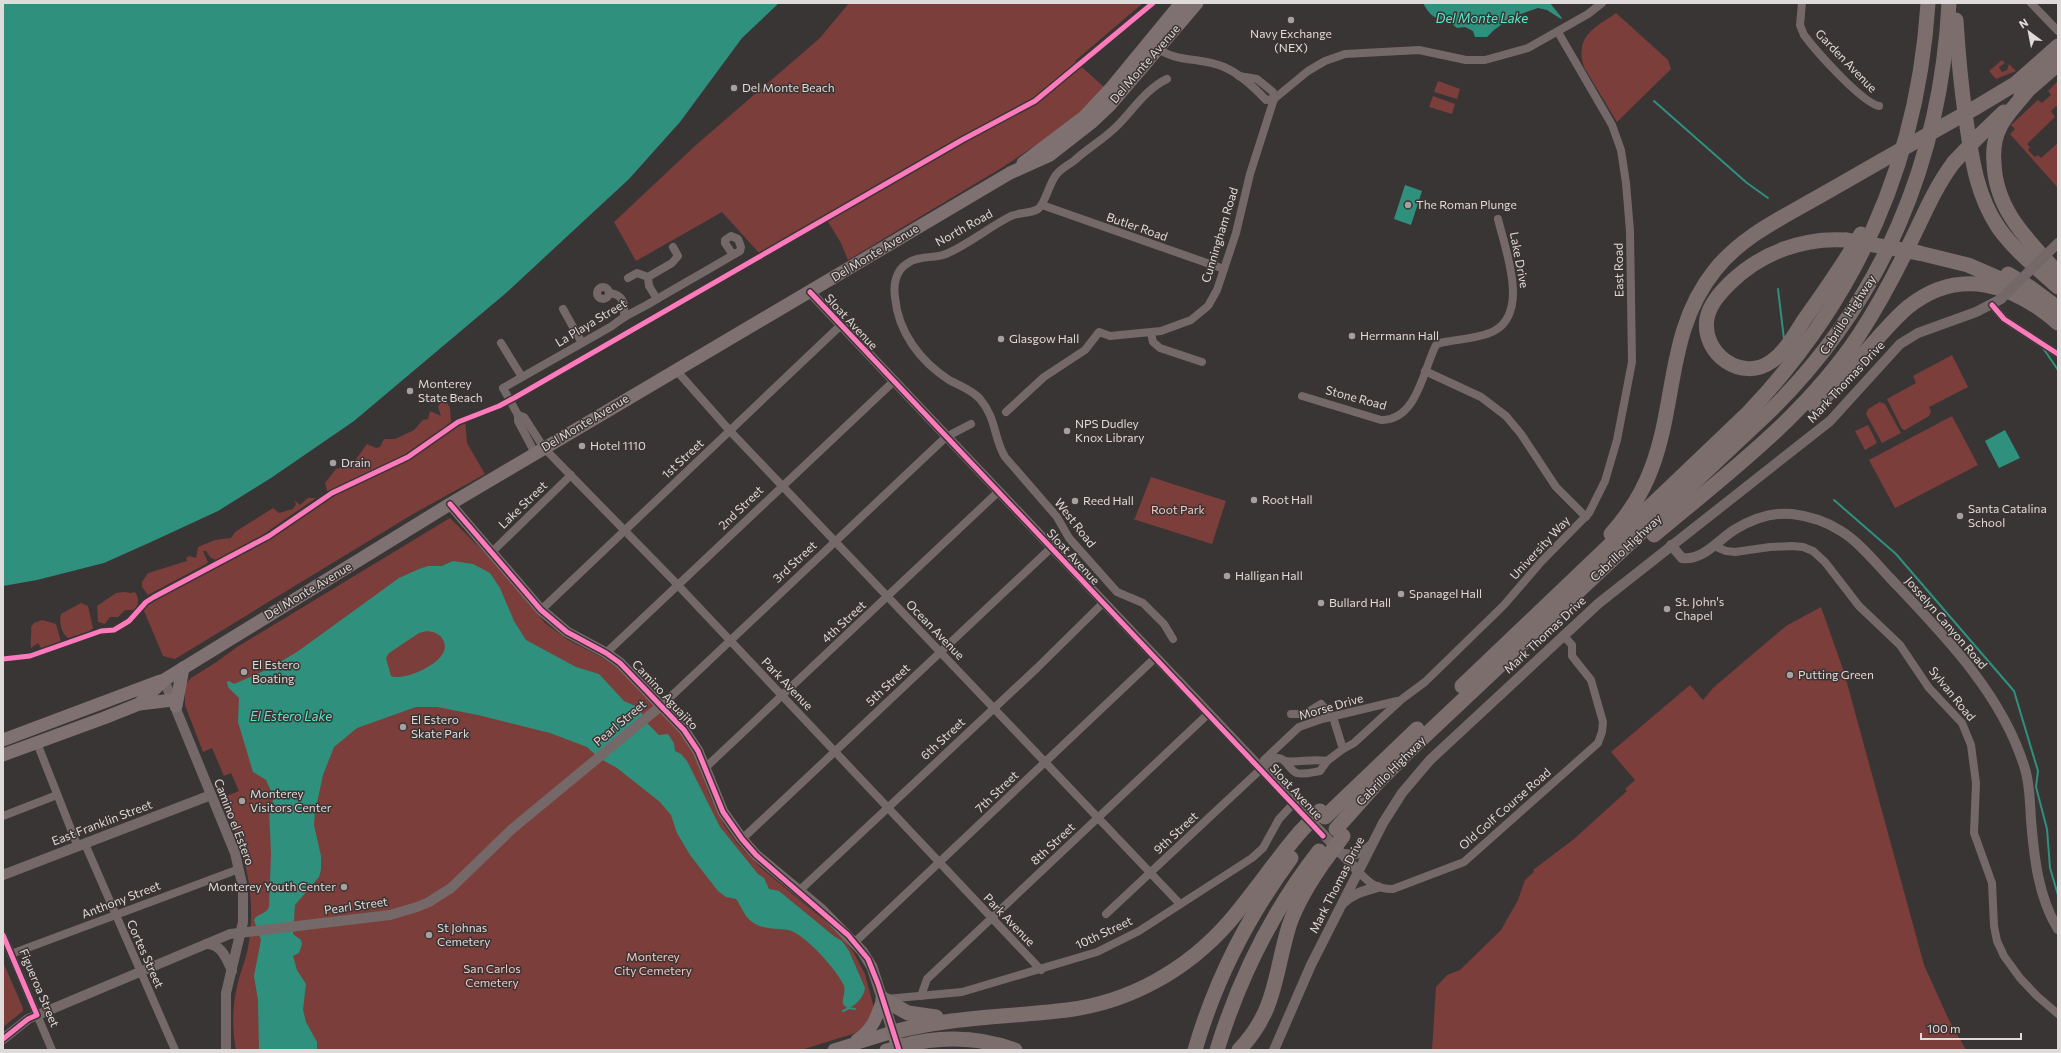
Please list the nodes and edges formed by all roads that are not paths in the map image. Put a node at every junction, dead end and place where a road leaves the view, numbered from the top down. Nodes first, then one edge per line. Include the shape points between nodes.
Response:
1 (1181, 3) edge
2 (1197, 3) edge
3 (1602, 3) edge
4 (1802, 3) edge
5 (1928, 3) edge
6 (1949, 3) edge
7 (1955, 3) edge
8 (2031, 3) edge
9 (2058, 31) edge
10 (1558, 32) junction
11 (1153, 45) junction
12 (2058, 46) edge
13 (2058, 64) edge
14 (1168, 79) dead end
15 (2028, 90) junction
16 (1274, 99) junction
17 (1879, 106) dead end
18 (1898, 167) junction
19 (1042, 205) junction
20 (1498, 219) dead end
21 (1848, 237) junction
22 (2058, 243) edge
23 (673, 247) dead end
24 (1920, 250) junction
25 (733, 255) dead end
26 (1224, 269) junction
27 (2058, 273) edge
28 (648, 277) junction
29 (628, 278) dead end
30 (2058, 287) edge
31 (810, 292) junction
32 (610, 293) dead end
33 (657, 299) junction
34 (1992, 305) junction
35 (2058, 308) edge
36 (563, 309) dead end
37 (624, 315) junction
38 (2058, 319) edge
39 (2058, 323) edge
40 (841, 325) junction
41 (1151, 333) junction
42 (501, 343) dead end
43 (582, 343) junction
44 (2058, 354) edge
45 (1202, 362) dead end
46 (676, 370) junction
47 (1425, 371) junction
48 (522, 377) junction
49 (894, 382) junction
50 (1673, 382) junction
51 (503, 388) joint
52 (1302, 396) dead end
53 (1006, 412) dead end
54 (994, 423) joint
55 (971, 424) dead end
56 (730, 431) junction
57 (946, 437) junction
58 (1766, 440) junction
59 (539, 451) junction
60 (571, 476) junction
61 (782, 485) junction
62 (998, 492) junction
63 (450, 504) junction
64 (1586, 517) junction
65 (624, 531) junction
66 (836, 540) junction
67 (1671, 545) junction
68 (1714, 546) junction
69 (1051, 548) junction
70 (492, 552) junction
71 (677, 585) junction
72 (1578, 593) junction
73 (888, 597) junction
74 (1103, 603) junction
75 (541, 610) junction
76 (1534, 619) junction
77 (1564, 635) junction
78 (1174, 639) dead end
79 (729, 641) junction
80 (940, 652) junction
81 (606, 653) junction
82 (1155, 658) junction
83 (184, 668) junction
84 (164, 680) junction
85 (783, 696) junction
86 (1402, 699) junction
87 (174, 703) junction
88 (139, 704) junction
89 (662, 705) junction
90 (993, 708) junction
91 (1208, 714) junction
92 (1291, 714) dead end
93 (1333, 717) junction
94 (3, 740) edge
95 (37, 743) junction
96 (1343, 749) junction
97 (835, 751) junction
98 (3, 755) edge
99 (1285, 761) junction
100 (1327, 761) junction
101 (1046, 763) junction
102 (706, 768) junction
103 (1261, 769) junction
104 (57, 795) junction
105 (211, 795) junction
106 (1293, 804) junction
107 (887, 808) junction
108 (3, 816) edge
109 (1098, 819) junction
110 (1303, 835) junction
111 (742, 839) junction
112 (82, 845) junction
113 (1371, 845) junction
114 (1340, 853) junction
115 (1322, 855) junction
116 (940, 864) junction
117 (239, 869) junction
118 (1358, 872) junction
119 (1150, 874) junction
120 (3, 875) edge
121 (1378, 887) junction
122 (799, 891) junction
123 (1180, 904) junction
124 (1341, 904) junction
125 (1106, 914) dead end
126 (115, 915) junction
127 (991, 918) junction
128 (2058, 929) edge
129 (241, 932) junction
130 (3, 935) edge
131 (855, 942) junction
132 (206, 944) junction
133 (11, 954) junction
134 (1041, 970) junction
135 (232, 971) junction
136 (140, 972) junction
137 (921, 996) junction
138 (883, 999) junction
139 (2058, 1014) edge
140 (37, 1015) junction
141 (961, 1020) junction
142 (893, 1032) junction
143 (3, 1039) edge
144 (967, 1039) junction
145 (850, 1045) junction
146 (50, 1049) edge
147 (894, 1049) edge
148 (175, 1050) edge
149 (226, 1050) edge
150 (834, 1050) edge
151 (928, 1050) edge
152 (1015, 1050) edge
153 (1195, 1050) edge
154 (1217, 1050) edge
155 (1239, 1050) edge
156 (1274, 1050) edge

1 - 11 main road, Del Monte Avenue
2 - 11 main road, Del Monte Avenue
3 - 10 street
4 - 17 street, Garden Avenue via 1800,25 1804,35 1857,92 1872,104
5 - 18 highway, Cabrillo Highway via 1919,81
6 - 72 highway, Cabrillo Highway via 1942,78 1922,164 1896,231 1855,309 1829,346 1791,391
7 - 30 highway via 1961,81 1972,160 1979,189 1992,216 2007,238
8 - 9 street
10 - 16 street via 1513,54 1485,60 1466,60 1420,50 1345,54 1308,71
10 - 64 street, East Road via 1618,138 1624,163 1630,220 1632,362 1607,474 1600,493
11 - 16 street via 1165,54 1224,67 1239,76 1257,79 1273,92
11 - 31 main road, Del Monte Avenue via 1084,116 1010,173
12 - 50 highway, bridge via 2015,84 1745,241 1723,261 1706,283 1688,314 1680,338
13 - 15 highway
14 - 19 street via 1153,89 1109,133 1056,174
15 - 27 highway via 1999,129 1994,150 1995,178 2001,200 2010,218
15 - 58 highway, bridge via 1954,162 1938,187 1889,286 1858,336 1814,394
16 - 26 street, Cunningham Road
18 - 21 highway via 1855,246 1778,356 1763,366 1747,369 1732,365 1718,355 1708,338 1707,318 1716,299 1732,281 1756,262 1791,246
18 - 76 highway, Cabrillo Highway via 1877,221 1855,267 1825,316 1787,369 1727,433
19 - 26 street, Butler Road
19 - 54 street, North Road via 1034,212 1013,215 946,254 911,261 901,269 894,284 899,318 911,343 942,374 975,394
20 - 47 street, Lake Drive via 1512,282 1511,311 1505,322 1492,332 1436,345
21 - 24 highway
21 - 50 highway via 1826,233 1796,238 1767,248 1739,265 1718,286 1699,311 1686,336
22 - 34 street, Mark Thomas Drive, bridge
23 - 28 street via 678,256 672,263
24 - 35 highway via 1963,256 1992,266 2031,288
24 - 38 highway via 1996,276 2027,294
25 - 33 street, La Playa Street
26 - 41 street, Cunningham Road via 1212,299 1202,312 1184,323
28 - 29 street via 637,273
28 - 33 street via 649,286
31 - 40 street, Sloat Avenue
31 - 46 main road, Del Monte Avenue
32 - 37 street via 622,298 625,306
33 - 37 street, La Playa Street
34 - 44 street via 2004,319
34 - 67 street, Mark Thomas Drive via 1918,333 1900,344 1830,421
36 - 43 street
37 - 43 street, La Playa Street via 612,326
39 - 58 highway via 2031,301 2000,287 1966,284 1931,293 1901,313 1811,410 1796,423
40 - 49 street, Sloat Avenue
40 - 56 street, 1st Street
41 - 45 street via 1153,342 1160,348
41 - 53 street, Cunningham Road via 1110,336 1099,332 1085,350 1044,377
42 - 48 street
43 - 48 street, La Playa Street
46 - 56 street, Ocean Avenue
46 - 59 main road, Del Monte Avenue
47 - 52 street, Stone Road via 1406,410 1386,420
47 - 64 street, University Way via 1481,397 1506,416 1521,434 1556,488
48 - 51 street, La Playa Street
49 - 57 street, Sloat Avenue
49 - 61 street, 2nd Street
50 - 76 highway via 1657,453 1641,494 1623,520
51 - 59 street, Park Avenue via 518,415 524,417
54 - 78 street, West Road via 1005,457 1057,517 1069,538 1117,592 1143,603 1164,624
55 - 57 street
56 - 61 street, Ocean Avenue
56 - 65 street, 1st Street
57 - 62 street, Sloat Avenue
57 - 66 street, 3rd Street
58 - 72 highway via 1632,553
59 - 60 street, Park Avenue
59 - 63 main road, Del Monte Avenue
60 - 65 street, Park Avenue
60 - 70 street, Lake Street
61 - 66 street, Ocean Avenue
61 - 71 street, 2nd Street
62 - 69 street, Sloat Avenue
62 - 73 street, 4th Street
63 - 70 main road, Camino Aguajito
63 - 83 main road, Del Monte Avenue
64 - 86 street, University Way via 1489,620 1425,682
65 - 71 street, Park Avenue
65 - 75 street, 1st Street
66 - 73 street, Ocean Avenue
66 - 79 street, 3rd Street
67 - 68 street, Josselyn Canyon Road via 1682,558 1689,559
67 - 77 street, Mark Thomas Drive
68 - 128 street, Josselyn Canyon Road via 1743,525 1765,516 1792,514 1818,520 1842,531 1852,540 1935,627 1988,695 2018,748 2028,782 2033,845 2040,882
68 - 139 street, Sylvan Road via 1735,552 1770,546 1803,547 1813,551 1859,606 1900,645 1930,688 1962,723 1971,745 1976,783 1974,833 1991,875 1997,941 2016,972 2037,996
69 - 74 street, Sloat Avenue
69 - 80 street, 5th Street
70 - 75 main road, Camino Aguajito
71 - 79 street, Park Avenue
71 - 81 street, 2nd Street
72 - 115 highway, Cabrillo Highway, bridge via 1398,763
73 - 80 street, Ocean Avenue
73 - 85 street, 4th Street
74 - 82 street, Sloat Avenue
74 - 90 street, 6th Street
75 - 81 main road, Camino Aguajito via 567,632
76 - 110 highway, Cabrillo Highway via 1364,779 1322,814
77 - 113 street, Mark Thomas Drive via 1425,765 1394,805
77 - 121 street, Old Golf Course Road via 1572,645 1572,656 1591,680 1603,722 1598,742 1464,862 1393,888
79 - 85 street, Park Avenue
79 - 89 street, 3rd Street
80 - 90 street, Ocean Avenue
80 - 97 street, 5th Street
81 - 89 main road, Camino Aguajito via 629,670
82 - 91 street, Sloat Avenue
82 - 101 street, 7th Street
83 - 84 main road, Del Monte Avenue
83 - 87 main road
84 - 87 street, Camino el Estero
84 - 88 main road, Del Monte Avenue
84 - 94 main road, Del Monte Avenue
85 - 97 street, Park Avenue
85 - 102 street, 4th Street
86 - 93 street, Morse Drive
86 - 96 street via 1354,743
87 - 88 main road
87 - 105 street, Camino el Estero
88 - 95 main road, Del Monte Avenue
89 - 102 main road, Camino Aguajito via 691,739
89 - 129 street, Pearl Street via 512,829 455,885 429,902 390,915
90 - 101 street, Ocean Avenue
90 - 107 street, 6th Street
91 - 103 street, Sloat Avenue
91 - 109 street, 8th Street
92 - 93 street via 1304,714 1321,704
93 - 96 street
93 - 103 street, Morse Drive via 1295,730 1264,760
95 - 98 main road, Del Monte Avenue
95 - 104 street, Cortes Street
96 - 100 street
97 - 107 street, Park Avenue
97 - 111 street, 5th Street
99 - 100 street
99 - 100 street via 1290,769 1301,774 1320,771
99 - 103 street via 1276,759
101 - 109 street, Ocean Avenue
101 - 116 street, 7th Street
102 - 111 main road, Camino Aguajito via 719,804
103 - 106 street, Sloat Avenue
103 - 119 street, 9th Street
104 - 108 street
104 - 112 street, Cortes Street
105 - 112 street, East Franklin Street
105 - 117 street, Camino el Estero
106 - 114 street, Sloat Avenue
106 - 123 street, 10th Street via 1279,819 1263,848 1252,858
107 - 116 street, Park Avenue
107 - 122 street, 6th Street
109 - 119 street, Ocean Avenue
109 - 127 street, 8th Street
110 - 141 highway via 1219,932 1198,953 1162,978 1122,997 1094,1005
110 - 153 highway, Cabrillo Highway via 1239,941 1214,994
111 - 122 main road, Camino Aguajito via 756,855
112 - 120 street, East Franklin Street
112 - 126 street, Cortes Street
113 - 114 street via 1358,854
113 - 118 street, Mark Thomas Drive
114 - 118 street
115 - 154 highway via 1286,898 1258,948 1234,1001
115 - 155 highway via 1292,918 1268,1008 1257,1028
116 - 127 street, Park Avenue
116 - 131 street, 7th Street
117 - 126 street, Anthony Street
117 - 129 street, Camino el Estero via 244,901
118 - 121 street via 1371,885
118 - 124 street, Mark Thomas Drive
119 - 123 street, Ocean Avenue
119 - 125 street, 9th Street
121 - 124 street via 1356,893
122 - 131 main road, Camino Aguajito
123 - 134 street, 10th Street via 1117,943 1093,954
124 - 156 street, Mark Thomas Drive via 1306,975
126 - 133 street, Anthony Street
126 - 136 street, Cortes Street
127 - 134 street, Park Avenue
127 - 137 street, 8th Street via 927,979
129 - 132 street, Pearl Street
129 - 135 street, Camino el Estero
130 - 133 street, Figueroa Street
131 - 138 main road, Camino Aguajito via 872,967
132 - 135 street via 215,945 221,950
132 - 136 street, Pearl Street
133 - 140 street, Figueroa Street
134 - 137 street, 10th Street via 962,992
135 - 149 street, Camino el Estero via 226,993
136 - 140 street, Pearl Street
136 - 148 street, Cortes Street
137 - 138 street, 10th Street
138 - 141 highway via 911,1014
138 - 142 main road, Camino Aguajito
138 - 145 main road via 871,1029
140 - 143 street, Pearl Street
140 - 146 street, Figueroa Street
141 - 142 highway via 924,1024
142 - 145 main road
142 - 147 main road, Camino Aguajito
144 - 147 highway via 932,1040
144 - 151 highway via 937,1045
144 - 152 highway
145 - 150 main road

